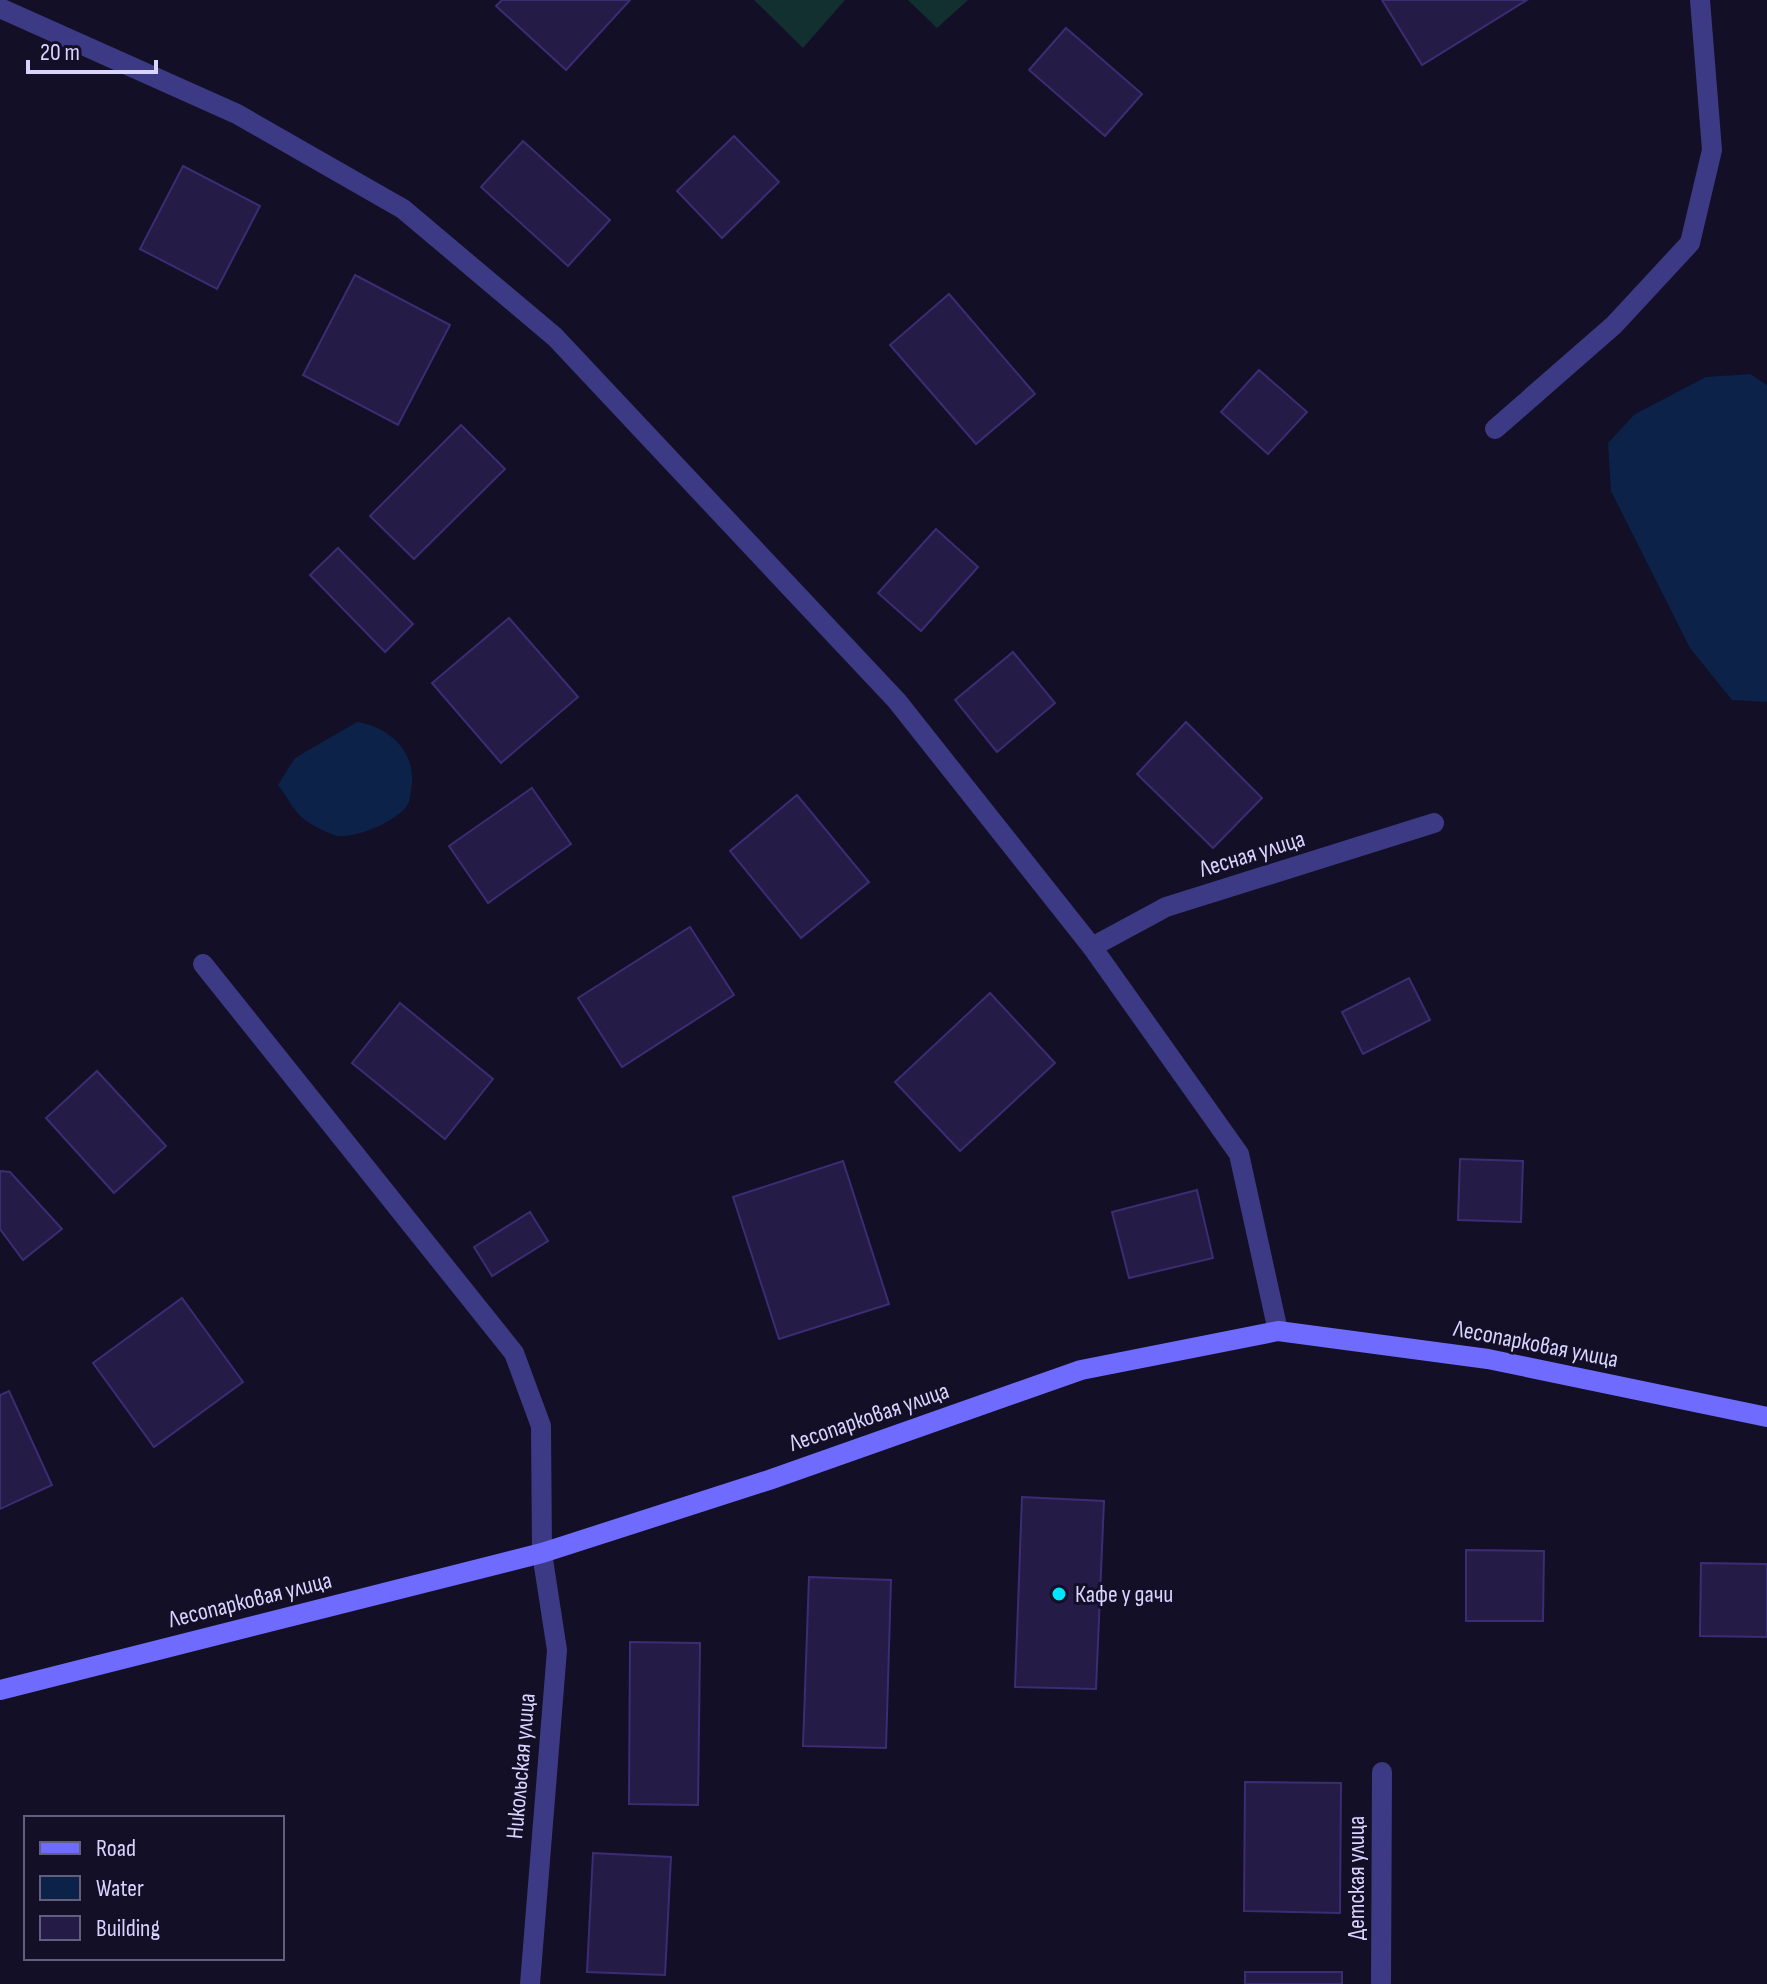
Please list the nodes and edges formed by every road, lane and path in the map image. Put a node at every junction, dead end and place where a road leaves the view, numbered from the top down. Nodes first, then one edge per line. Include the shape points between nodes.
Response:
1 (5, 0) edge
2 (1700, 0) edge
3 (0, 7) edge
4 (1495, 429) dead end
5 (1434, 823) dead end
6 (1092, 947) junction
7 (203, 964) dead end
8 (1278, 1331) junction
9 (1767, 1417) edge
10 (542, 1553) junction
11 (0, 1690) edge
12 (1382, 1772) dead end
13 (526, 1983) edge
14 (1381, 1984) edge

1 - 3 street
2 - 4 street via 1712,150 1690,243 1614,325
3 - 6 street via 237,114 403,209 555,337 897,701
5 - 6 street, Лесная улица via 1166,907
6 - 8 street via 1239,1154
7 - 10 street, Никольская улица via 514,1353 541,1426
8 - 9 street, Лесопарковая улица via 1488,1359
8 - 10 street, Лесопарковая улица via 1081,1370
10 - 11 street, Лесопарковая улица
10 - 13 street, Никольская улица via 557,1650
12 - 14 street, Детская улица

